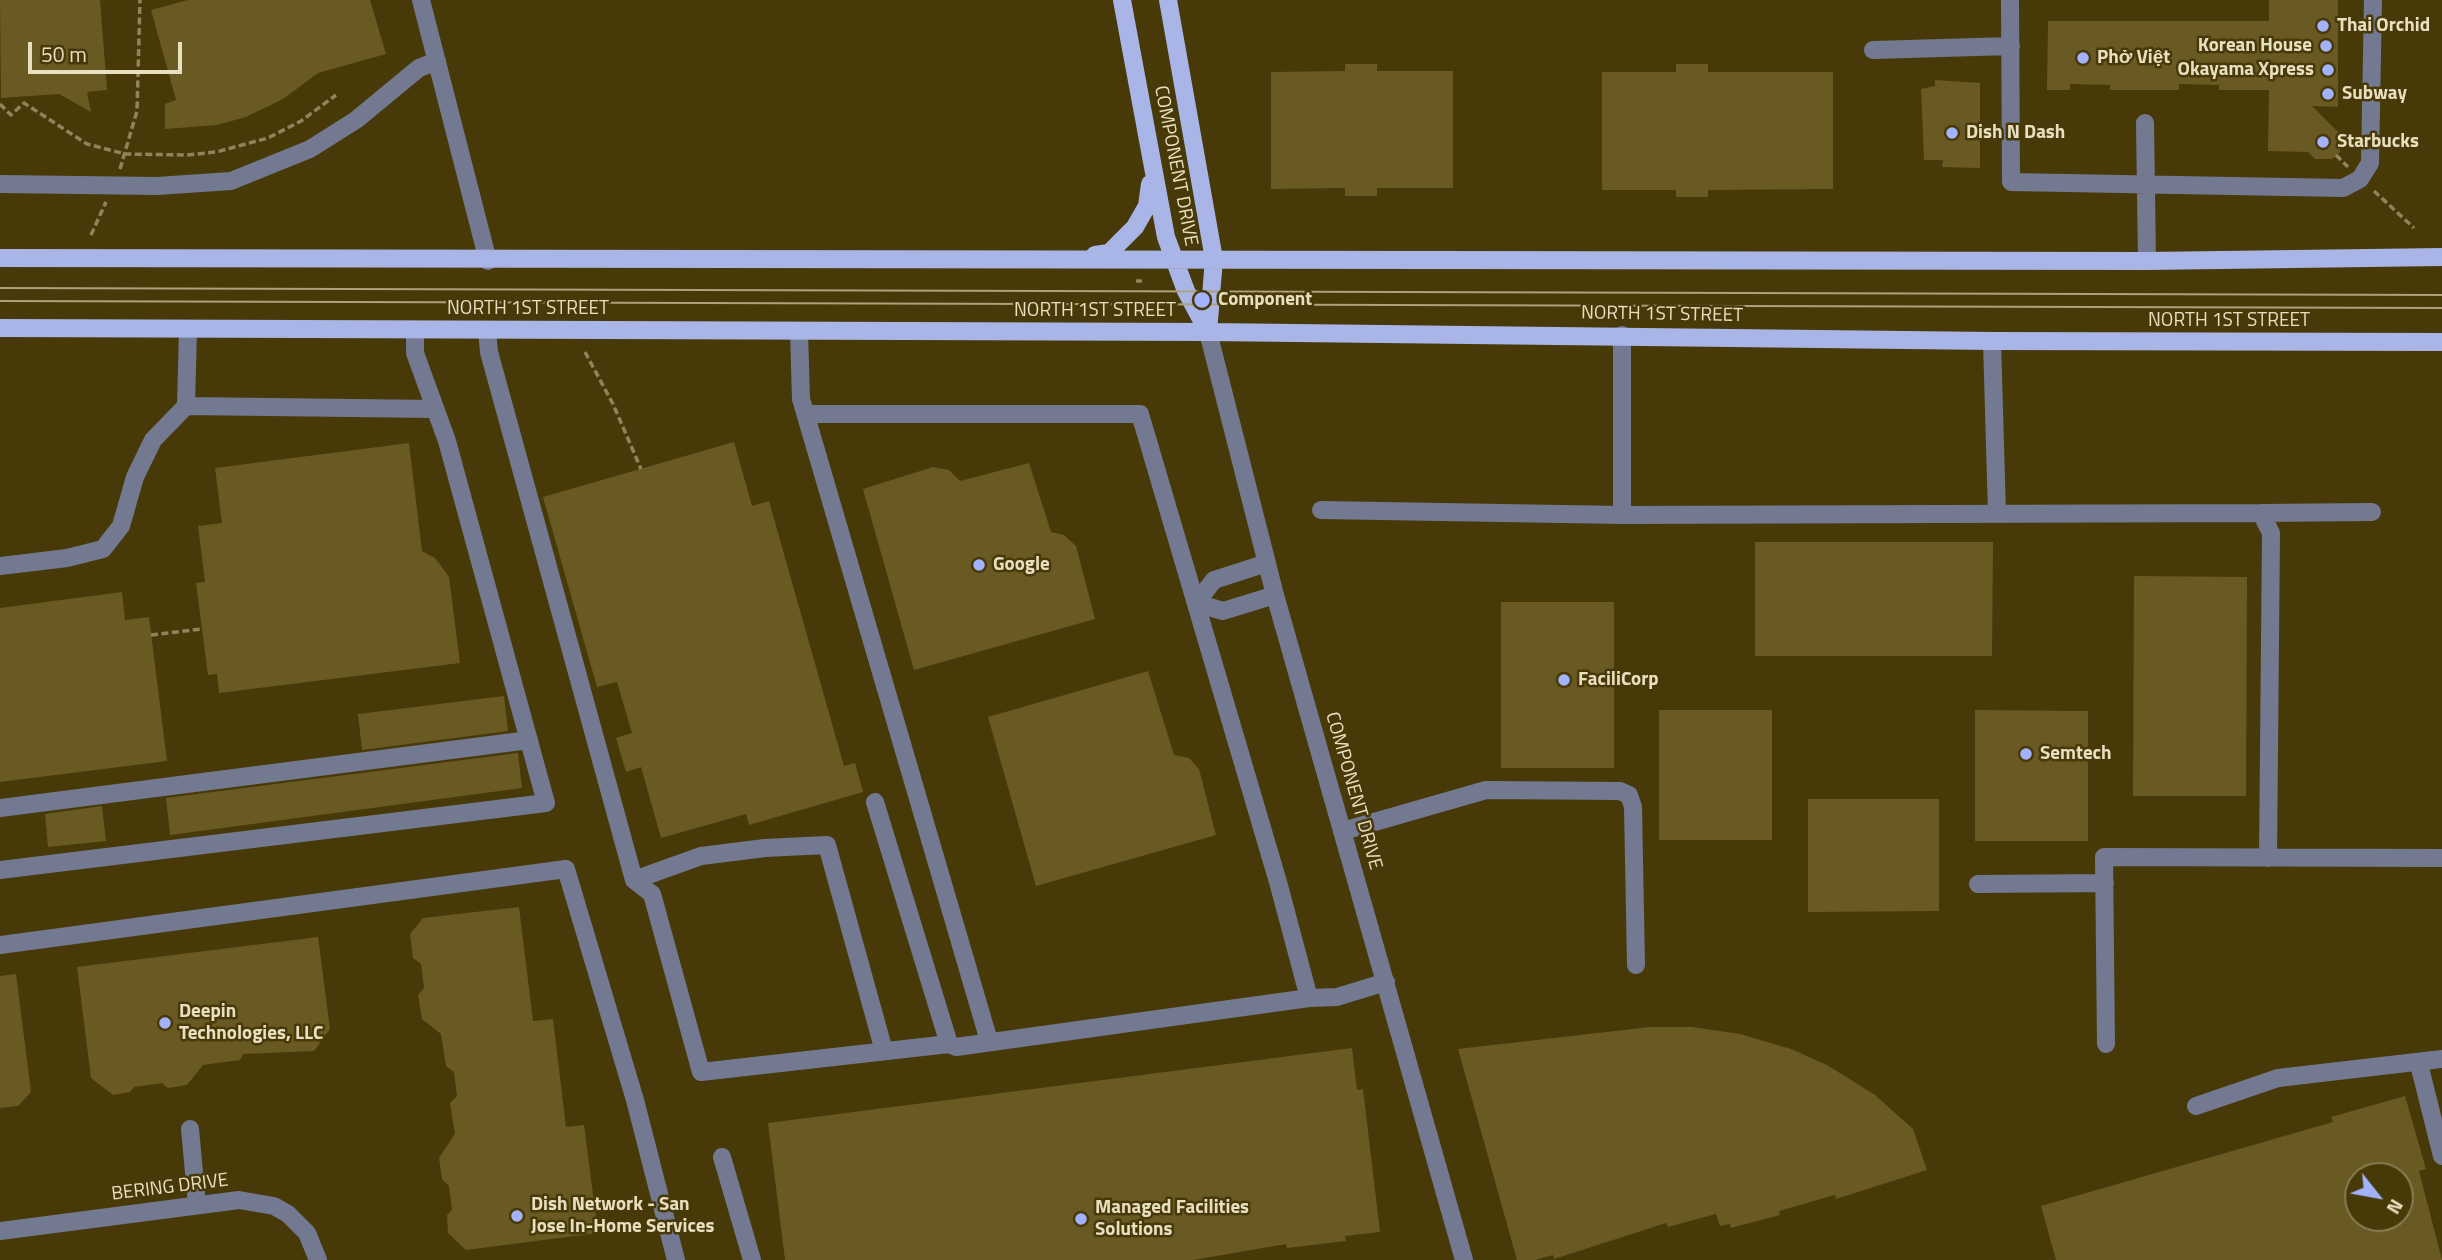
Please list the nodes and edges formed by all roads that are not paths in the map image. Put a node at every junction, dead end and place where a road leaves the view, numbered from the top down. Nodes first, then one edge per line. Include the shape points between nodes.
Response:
1 (421, 0) edge
2 (1122, 0) edge
3 (1168, 0) edge
4 (2010, 0) edge
5 (2374, 0) edge
6 (2011, 46) junction
7 (1873, 50) dead end
8 (437, 61) junction
9 (2145, 123) dead end
10 (1152, 170) junction
11 (2146, 183) junction
12 (0, 184) edge
13 (2442, 257) edge
14 (0, 258) edge
15 (1060, 260) junction
16 (1172, 260) junction
17 (1214, 260) junction
18 (488, 261) junction
19 (2147, 261) junction
20 (0, 328) edge
21 (188, 329) junction
22 (415, 330) junction
23 (487, 331) junction
24 (799, 331) junction
25 (1208, 332) junction
26 (1622, 335) junction
27 (1992, 341) junction
28 (2442, 342) edge
29 (186, 407) junction
30 (435, 408) junction
31 (806, 414) junction
32 (1321, 509) dead end
33 (2372, 512) dead end
34 (2261, 513) junction
35 (1997, 514) junction
36 (1622, 515) junction
37 (1267, 563) junction
38 (0, 566) edge
39 (1275, 594) junction
40 (1196, 603) junction
41 (529, 740) junction
42 (875, 802) dead end
43 (0, 808) edge
44 (1343, 831) junction
45 (2268, 858) junction
46 (2442, 858) edge
47 (0, 870) edge
48 (634, 880) junction
49 (2105, 883) junction
50 (1978, 884) dead end
51 (0, 945) edge
52 (1636, 965) dead end
53 (1386, 982) junction
54 (1309, 998) junction
55 (989, 1041) junction
56 (949, 1044) junction
57 (2106, 1044) dead end
58 (884, 1051) junction
59 (2442, 1059) edge
60 (2419, 1064) junction
61 (2196, 1106) dead end
62 (190, 1129) dead end
63 (2442, 1156) edge
64 (722, 1157) dead end
65 (197, 1205) junction
66 (0, 1231) edge
67 (318, 1260) edge
68 (676, 1260) edge
69 (752, 1260) edge
70 (1464, 1260) edge

1 - 8 street
2 - 10 main road, COMPONENT DRIVE
3 - 17 main road, COMPONENT DRIVE
4 - 6 street
5 - 11 street via 2370,163 2360,179 2343,188
6 - 7 street
6 - 11 street via 2011,182
8 - 12 street via 419,68 356,120 310,149 231,181 196,185
8 - 18 street
9 - 11 street
10 - 15 main road via 1147,206 1123,242 1110,253
10 - 16 main road, COMPONENT DRIVE
11 - 19 street
13 - 19 main road
14 - 18 main road
15 - 16 main road
15 - 18 main road
16 - 17 main road
16 - 25 main road, COMPONENT DRIVE
17 - 19 main road
17 - 25 main road, COMPONENT DRIVE
20 - 21 main road, NORTH 1ST STREET
21 - 22 main road, NORTH 1ST STREET
21 - 29 street
22 - 23 main road, NORTH 1ST STREET
22 - 30 street via 415,353
23 - 24 main road, NORTH 1ST STREET
23 - 48 street
24 - 25 main road, NORTH 1ST STREET
24 - 31 street via 801,399
25 - 26 main road, NORTH 1ST STREET
25 - 37 street, COMPONENT DRIVE
26 - 27 main road, NORTH 1ST STREET
26 - 36 street
27 - 28 main road, NORTH 1ST STREET
27 - 35 street
29 - 30 street
29 - 38 street via 153,440 135,477 121,526 103,549
30 - 41 street
31 - 40 street via 1140,414
31 - 55 street
32 - 36 street
33 - 34 street
34 - 35 street
34 - 45 street via 2271,533
35 - 36 street
37 - 39 street, COMPONENT DRIVE
37 - 40 street via 1214,580
39 - 40 street via 1223,611
39 - 44 street, COMPONENT DRIVE
40 - 54 street
41 - 43 street
41 - 47 street via 546,803
42 - 56 street
44 - 52 street via 1486,790 1620,791 1629,795 1633,807
44 - 53 street, COMPONENT DRIVE
45 - 46 street
45 - 49 street via 2105,857
48 - 58 street via 652,894 701,1072
48 - 58 street via 701,856 827,845
49 - 50 street
49 - 57 street
51 - 68 street via 566,869 635,1100
53 - 54 street via 1337,997
53 - 70 street, COMPONENT DRIVE
54 - 55 street
55 - 56 street via 957,1047
56 - 58 street
59 - 60 street
60 - 61 street via 2278,1078
60 - 63 street
62 - 65 street
64 - 69 street
65 - 66 street, BERING DRIVE
65 - 67 street, BERING DRIVE via 239,1200 274,1206 307,1233

